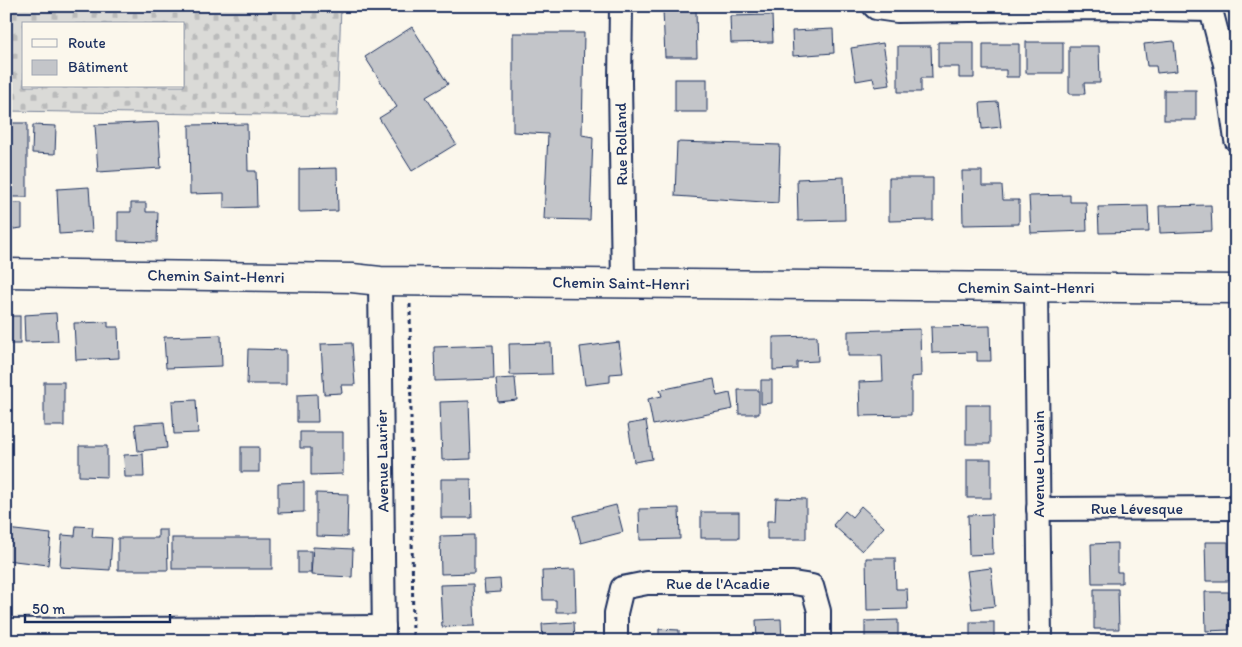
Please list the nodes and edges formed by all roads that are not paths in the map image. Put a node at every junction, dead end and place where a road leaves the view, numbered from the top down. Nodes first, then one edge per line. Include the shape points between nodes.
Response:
1 (621, 6) edge
2 (874, 6) edge
3 (1210, 8) edge
4 (1236, 140) edge
5 (6, 274) edge
6 (380, 281) junction
7 (623, 282) junction
8 (1036, 286) junction
9 (1236, 289) edge
10 (1038, 508) junction
11 (1236, 508) edge
12 (6, 630) edge
13 (384, 634) edge
14 (616, 641) edge
15 (820, 641) edge
16 (1040, 641) edge

1 - 7 street, Rue Rolland
2 - 3 street via 897,11
3 - 4 street via 1225,64
5 - 6 main road, Chemin Saint-Henri
6 - 7 main road, Chemin Saint-Henri
6 - 13 street, Avenue Laurier
7 - 8 main road, Chemin Saint-Henri
8 - 9 main road, Chemin Saint-Henri
8 - 10 street, Avenue Louvain
10 - 11 street, Rue Lévesque
10 - 16 street, Avenue Louvain
12 - 13 street
14 - 15 street, Rue de l'Acadie via 616,613 622,588 647,583 793,583 812,586 819,610

